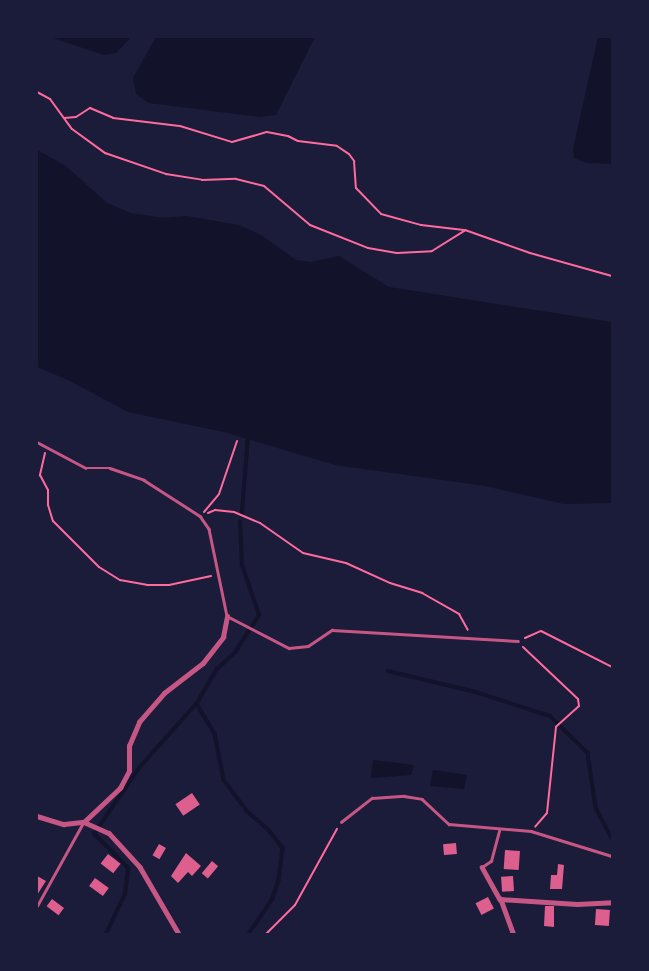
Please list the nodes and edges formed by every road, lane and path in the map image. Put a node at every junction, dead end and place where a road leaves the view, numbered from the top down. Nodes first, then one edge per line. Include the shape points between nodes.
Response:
1 (37, 92) edge
2 (62, 118) junction
3 (465, 230) junction
4 (612, 276) edge
5 (237, 441) dead end
6 (37, 442) edge
7 (48, 447) junction
8 (200, 516) junction
9 (219, 576) junction
10 (227, 616) junction
11 (471, 638) junction
12 (518, 641) junction
13 (612, 667) edge
14 (37, 816) edge
15 (341, 822) joint
16 (87, 823) junction
17 (499, 830) junction
18 (531, 831) junction
19 (612, 856) edge
20 (482, 867) joint
21 (500, 899) junction
22 (612, 902) edge
23 (37, 906) edge
24 (179, 934) edge
25 (266, 934) edge
26 (513, 934) edge

1 - 2 path via 50,99
2 - 3 path via 105,153 166,174 236,179 264,186 310,225 368,248 397,253 432,251
2 - 3 path via 76,117 90,108 113,118 180,126 232,142 267,132 337,146 354,161 356,188 381,214
3 - 4 path
5 - 8 path via 219,494
6 - 7 lane
7 - 8 lane via 86,468 110,468 144,480
7 - 9 path via 40,475 48,490 53,521 99,567 120,580 147,585
8 - 9 lane via 209,529
8 - 11 path via 215,510 234,512 260,523 303,553 346,563 422,593 459,614
9 - 10 lane
10 - 11 lane via 289,648 308,646 332,630
10 - 16 street via 223,637 202,663 164,693 139,722 129,746 129,771 120,788
11 - 12 lane
12 - 13 path via 541,631
12 - 18 path via 578,699 579,706 556,727 548,813
14 - 16 street via 64,824
15 - 17 lane via 372,798 404,796 422,799 449,824
15 - 25 path via 295,905
16 - 23 lane
16 - 24 street via 109,833 140,867
17 - 18 lane
17 - 20 lane via 491,861
18 - 19 lane
20 - 21 street
21 - 22 street
21 - 26 street

